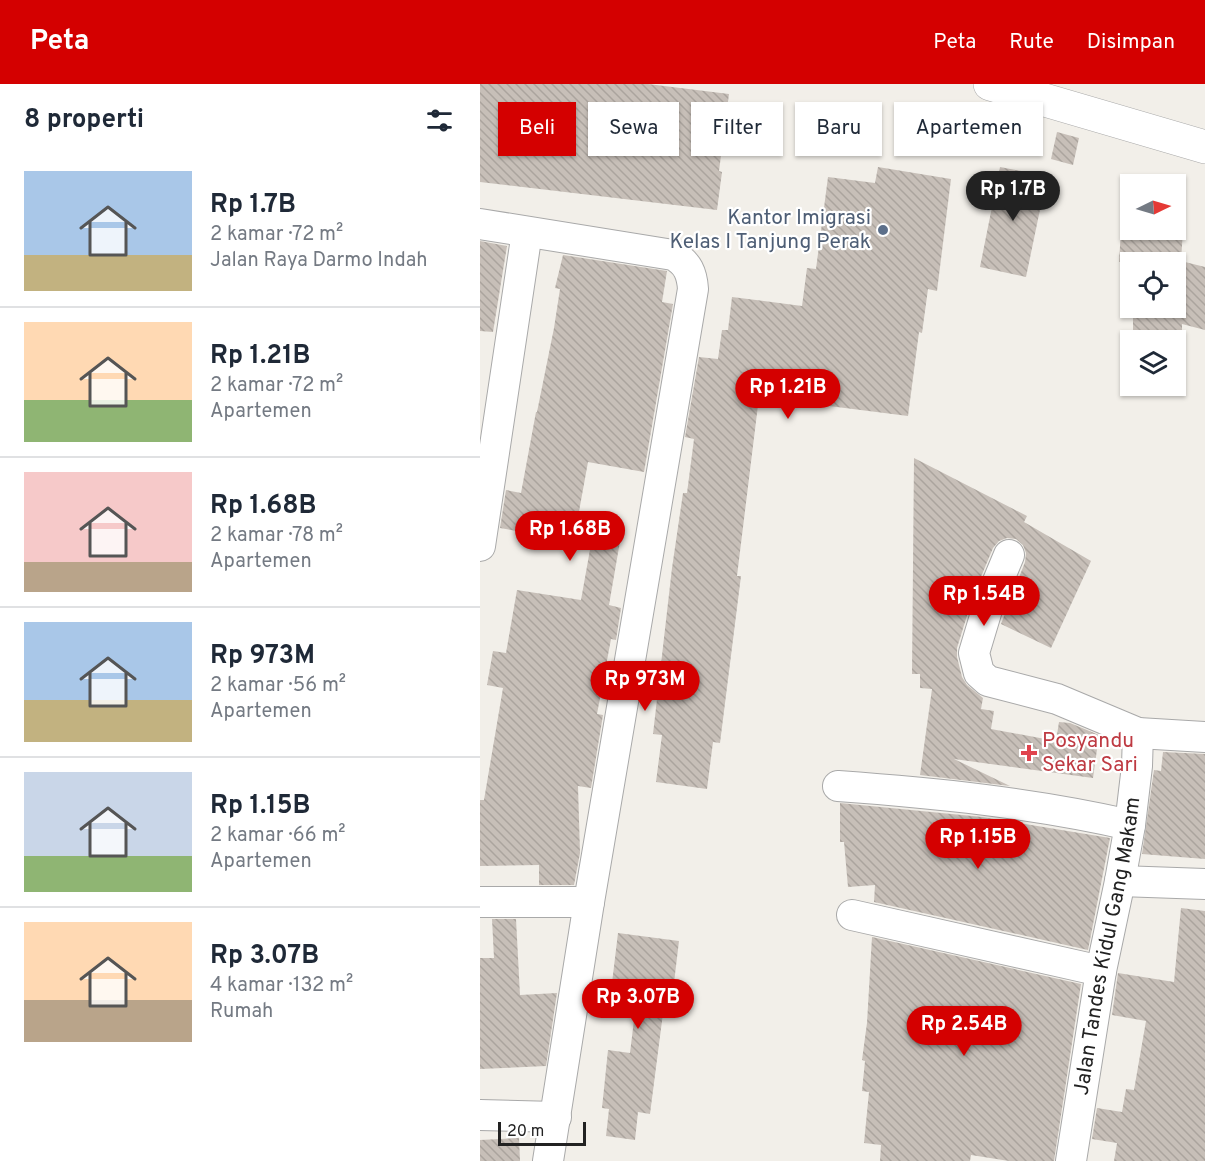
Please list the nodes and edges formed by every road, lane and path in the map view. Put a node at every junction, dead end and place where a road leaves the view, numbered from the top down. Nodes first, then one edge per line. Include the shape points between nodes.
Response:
1 (990, 84) edge
2 (1205, 147) edge
3 (480, 224) edge
4 (527, 232) junction
5 (480, 546) edge
6 (1009, 555) dead end
7 (1138, 733) junction
8 (1205, 737) edge
9 (837, 786) dead end
10 (1130, 825) junction
11 (1120, 881) junction
12 (1205, 884) edge
13 (480, 902) edge
14 (589, 902) junction
15 (852, 915) dead end
16 (1101, 970) junction
17 (480, 1115) edge
18 (556, 1117) junction
19 (548, 1161) edge
20 (1071, 1161) edge

1 - 2 street
3 - 4 street
4 - 5 street
4 - 14 street via 673,255 688,268 693,289
6 - 7 street via 974,653 979,673 988,681 1042,694
7 - 8 street
7 - 10 street, Jalan Tandes Kidul Gang Makam
9 - 10 street via 1010,802
10 - 11 street, Jalan Tandes Kidul Gang Makam
11 - 12 street
11 - 16 street, Jalan Tandes Kidul Gang Makam
13 - 14 street
14 - 18 street
15 - 16 street
16 - 20 street, Jalan Tandes Kidul Gang Makam
17 - 18 street
18 - 19 street

